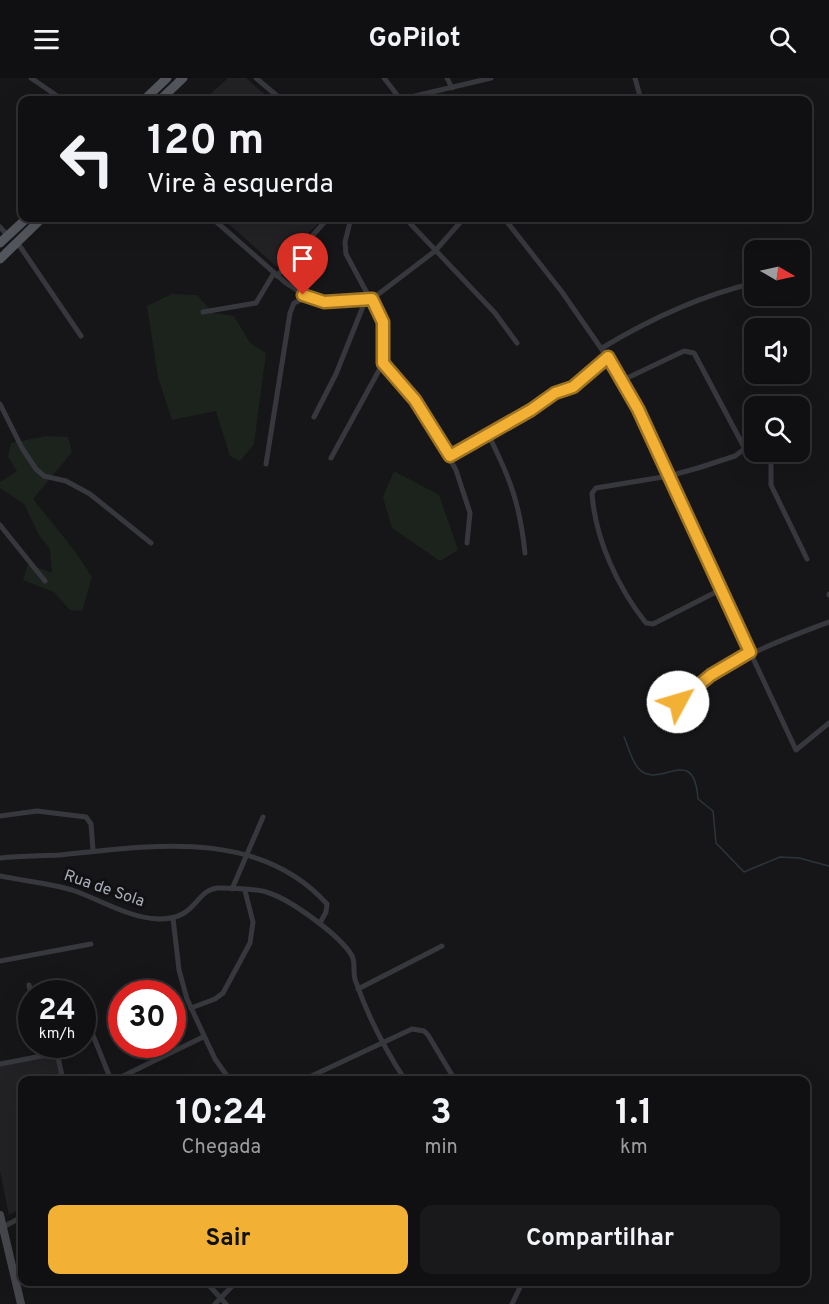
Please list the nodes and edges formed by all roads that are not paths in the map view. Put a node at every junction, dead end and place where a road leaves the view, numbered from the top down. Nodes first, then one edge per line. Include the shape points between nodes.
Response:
1 (31, 78) edge
2 (167, 78) edge
3 (183, 78) edge
4 (256, 78) edge
5 (384, 78) edge
6 (447, 78) edge
7 (490, 78) edge
8 (635, 78) edge
9 (452, 88) junction
10 (57, 96) edge
11 (148, 96) edge
12 (164, 96) edge
13 (277, 96) edge
14 (397, 96) edge
15 (417, 96) edge
16 (640, 96) edge
17 (23, 222) edge
18 (38, 222) edge
19 (216, 222) edge
20 (324, 222) edge
21 (350, 222) edge
22 (409, 222) edge
23 (460, 222) edge
24 (507, 222) edge
25 (0, 227) edge
26 (8, 236) junction
27 (17, 242) junction
28 (0, 243) edge
29 (435, 251) junction
30 (0, 259) edge
31 (275, 274) junction
32 (744, 285) edge
33 (307, 297) junction
34 (369, 299) junction
35 (203, 312) dead end
36 (81, 336) dead end
37 (517, 343) dead end
38 (602, 348) junction
39 (608, 357) junction
40 (383, 363) junction
41 (623, 380) junction
42 (0, 404) edge
43 (314, 417) dead end
44 (488, 434) junction
45 (744, 447) joint
46 (450, 456) junction
47 (331, 458) dead end
48 (771, 462) edge
49 (266, 464) dead end
50 (669, 476) junction
51 (0, 525) edge
52 (151, 543) dead end
53 (467, 543) dead end
54 (525, 553) dead end
55 (807, 559) dead end
56 (45, 581) dead end
57 (720, 590) junction
58 (829, 622) edge
59 (750, 652) junction
60 (678, 702) dead end
61 (829, 723) edge
62 (0, 816) edge
63 (263, 817) dead end
64 (93, 850) junction
65 (247, 856) junction
66 (0, 858) edge
67 (0, 876) edge
68 (232, 889) junction
69 (245, 891) junction
70 (173, 918) junction
71 (320, 923) junction
72 (91, 944) dead end
73 (442, 946) dead end
74 (0, 961) edge
75 (358, 989) junction
76 (190, 1008) junction
77 (203, 1037) junction
78 (96, 1041) edge
79 (382, 1042) junction
80 (28, 1058) edge
81 (58, 1058) edge
82 (0, 1064) edge
83 (62, 1076) edge
84 (111, 1076) edge
85 (121, 1076) edge
86 (227, 1076) edge
87 (311, 1076) edge
88 (403, 1076) edge
89 (452, 1076) edge
90 (0, 1215) edge
91 (18, 1219) edge
92 (3, 1227) junction
93 (3, 1243) edge
94 (210, 1286) edge
95 (232, 1286) edge
96 (521, 1286) edge
97 (221, 1298) junction
98 (21, 1304) edge
99 (215, 1304) edge
100 (226, 1304) edge
101 (512, 1304) edge

1 - 10 street
2 - 11 main road
3 - 12 main road
4 - 13 street
5 - 14 street
6 - 9 street
7 - 9 street
8 - 16 street
9 - 15 street
17 - 26 main road
18 - 27 main road
19 - 31 street
20 - 31 street
21 - 34 street via 346,254
22 - 29 street
23 - 29 street
24 - 38 street
25 - 26 street
26 - 28 main road
27 - 30 main road
27 - 36 street
29 - 34 street
29 - 37 street via 495,313
31 - 33 street
31 - 35 street via 256,303
32 - 38 street via 667,312
33 - 34 street via 324,302
33 - 49 street via 294,303 290,313
34 - 40 street via 383,322
34 - 43 street
38 - 39 street
39 - 41 street
39 - 44 street via 573,387 559,391
40 - 46 street via 419,407
40 - 47 street
41 - 45 street via 684,351 694,353
41 - 50 street
42 - 52 street via 36,469 90,494
44 - 46 street
44 - 54 street via 518,503
45 - 50 street via 735,456
46 - 53 street via 470,513
48 - 55 street via 771,486
50 - 57 street
50 - 57 street via 592,491 613,569 648,625
51 - 56 street
57 - 59 street
58 - 59 street
59 - 60 street via 711,675
59 - 61 street via 796,750
62 - 64 street via 40,811 86,817 91,824
63 - 65 street
64 - 65 street via 192,845
64 - 66 street
65 - 68 street
65 - 71 street via 285,871 319,896 327,904
67 - 70 street, Rua de Sola via 68,889 147,918
68 - 69 street
68 - 70 street via 208,890 188,912
69 - 71 street via 270,893
69 - 76 street via 253,922 250,943 223,993
70 - 76 street via 182,987
71 - 75 street via 351,953
72 - 74 street
73 - 75 street
75 - 79 street
76 - 77 street
77 - 85 street
77 - 86 street
78 - 84 street
79 - 87 street
79 - 88 street
79 - 89 street via 412,1029 424,1031
80 - 82 street
81 - 83 street
90 - 92 main road
91 - 92 street
92 - 93 main road
93 - 98 main road
94 - 97 street
95 - 97 street
96 - 101 street
97 - 99 street
97 - 100 street

